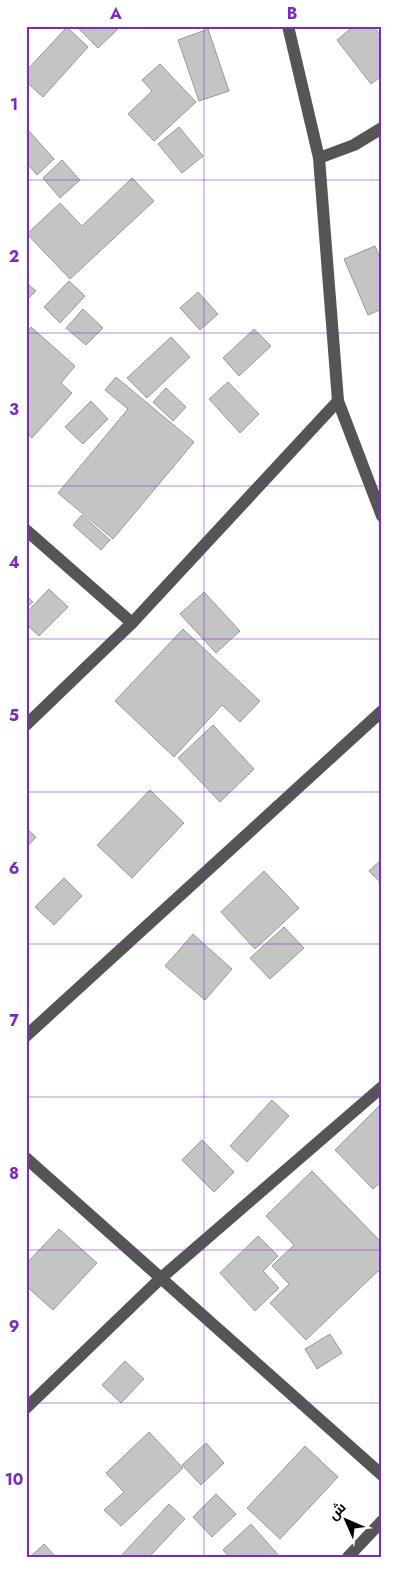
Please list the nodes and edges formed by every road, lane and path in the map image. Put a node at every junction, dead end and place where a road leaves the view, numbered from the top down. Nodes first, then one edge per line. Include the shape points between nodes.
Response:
1 (288, 26) edge
2 (382, 128) edge
3 (318, 158) junction
4 (338, 401) junction
5 (382, 516) edge
6 (26, 530) edge
7 (132, 622) junction
8 (382, 711) edge
9 (26, 725) edge
10 (26, 1036) edge
11 (382, 1087) edge
12 (26, 1158) edge
13 (161, 1278) junction
14 (26, 1408) edge
15 (382, 1475) edge
16 (382, 1521) edge
17 (348, 1557) edge

1 - 3 street
2 - 3 street via 354,145
3 - 4 street
4 - 5 street
4 - 7 street
6 - 7 street
7 - 9 street
8 - 10 street
11 - 13 street
12 - 13 street
13 - 14 street
13 - 15 street
16 - 17 street

